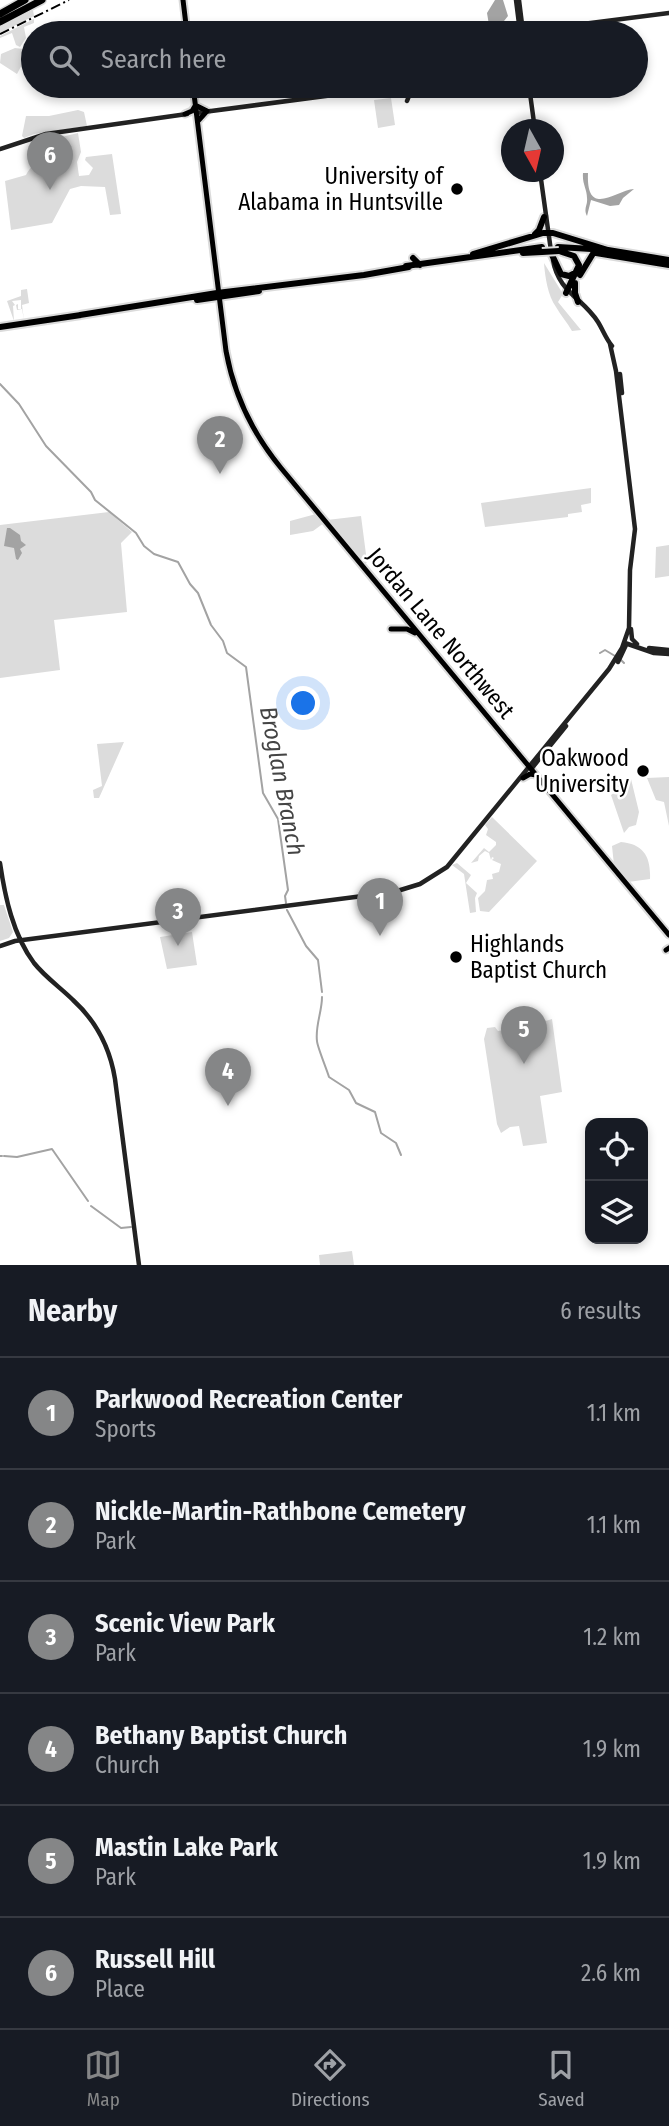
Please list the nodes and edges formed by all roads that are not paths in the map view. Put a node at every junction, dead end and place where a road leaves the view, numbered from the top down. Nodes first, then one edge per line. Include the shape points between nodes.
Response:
1 (25, 0) edge
2 (33, 0) edge
3 (41, 0) edge
4 (183, 0) edge
5 (518, 0) edge
6 (669, 13) edge
7 (0, 14) edge
8 (186, 21) edge
9 (520, 21) edge
10 (611, 21) edge
11 (0, 22) edge
12 (194, 98) edge
13 (310, 98) edge
14 (408, 98) edge
15 (529, 98) edge
16 (530, 98) edge
17 (407, 101) dead end
18 (195, 103) junction
19 (207, 111) junction
20 (197, 112) junction
21 (185, 114) junction
22 (532, 119) edge
23 (532, 119) edge
24 (198, 121) junction
25 (28, 139) junction
26 (15, 143) junction
27 (0, 149) edge
28 (540, 182) edge
29 (545, 218) junction
30 (551, 233) junction
31 (534, 235) junction
32 (529, 248) junction
33 (559, 249) junction
34 (542, 250) junction
35 (608, 250) junction
36 (594, 252) junction
37 (510, 254) junction
38 (493, 255) junction
39 (552, 255) junction
40 (413, 258) dead end
41 (669, 262) edge
42 (438, 263) junction
43 (421, 265) junction
44 (577, 272) junction
45 (575, 283) junction
46 (567, 292) junction
47 (230, 293) junction
48 (217, 295) junction
49 (578, 302) junction
50 (599, 325) junction
51 (0, 327) edge
52 (610, 344) junction
53 (405, 618) junction
54 (400, 628) dead end
55 (391, 629) dead end
56 (631, 629) junction
57 (422, 638) junction
58 (626, 642) junction
59 (637, 646) junction
60 (624, 651) junction
61 (669, 652) edge
62 (535, 760) junction
63 (524, 761) junction
64 (531, 768) junction
65 (524, 775) junction
66 (537, 776) junction
67 (0, 863) edge
68 (19, 933) junction
69 (669, 934) edge
70 (22, 940) junction
71 (14, 941) junction
72 (0, 946) edge
73 (139, 1265) edge

1 - 7 highway
2 - 11 highway
3 - 11 highway
4 - 8 main road
5 - 9 main road
6 - 10 main road
12 - 18 main road, Jordan Lane Northwest
13 - 19 main road
14 - 17 main road
15 - 23 main road
16 - 22 main road
18 - 19 main road
18 - 20 main road, Jordan Lane Northwest
18 - 21 main road
19 - 20 main road
19 - 24 main road
20 - 21 main road
20 - 24 main road, Jordan Lane Northwest
21 - 24 main road
21 - 25 main road
24 - 48 main road, Jordan Lane Northwest
25 - 26 main road
25 - 26 main road via 19,137
26 - 27 main road
28 - 29 main road
29 - 30 highway
29 - 31 highway
30 - 31 highway
30 - 35 highway
30 - 39 main road
30 - 46 main road via 552,271
31 - 42 highway
32 - 34 highway
32 - 37 highway
32 - 38 highway
33 - 34 highway, bridge
33 - 35 highway
33 - 36 highway
33 - 44 highway via 576,258
34 - 37 highway
35 - 41 highway
36 - 41 highway
36 - 45 highway
37 - 38 highway
38 - 42 highway
39 - 44 highway via 561,274
39 - 46 main road
40 - 43 highway
42 - 43 highway
43 - 47 highway
44 - 46 highway
45 - 46 highway
45 - 49 highway
46 - 49 main road
46 - 50 main road
47 - 48 highway
47 - 48 highway via 225,298
48 - 51 highway
48 - 53 main road, Jordan Lane Northwest via 228,363 250,423 265,448
49 - 50 main road
50 - 52 main road
52 - 56 main road via 619,371 637,523
52 - 58 main road via 635,524
53 - 54 main road
53 - 57 main road, Jordan Lane Northwest
55 - 57 main road via 407,629
56 - 58 main road
56 - 59 main road
57 - 63 main road, Jordan Lane Northwest
58 - 59 main road
58 - 60 main road
58 - 62 main road
59 - 60 main road
59 - 61 main road via 654,653
60 - 64 main road
62 - 63 main road
62 - 64 main road
63 - 64 main road, Jordan Lane Northwest
63 - 65 main road
64 - 65 main road
64 - 66 main road, Jordan Lane Northwest
65 - 66 main road
65 - 70 main road via 447,867 405,890
66 - 69 main road, Jordan Lane Northwest
67 - 68 main road via 5,896
68 - 70 main road
68 - 71 main road
70 - 71 main road
70 - 73 main road via 37,967 88,1015 109,1054
71 - 72 main road

